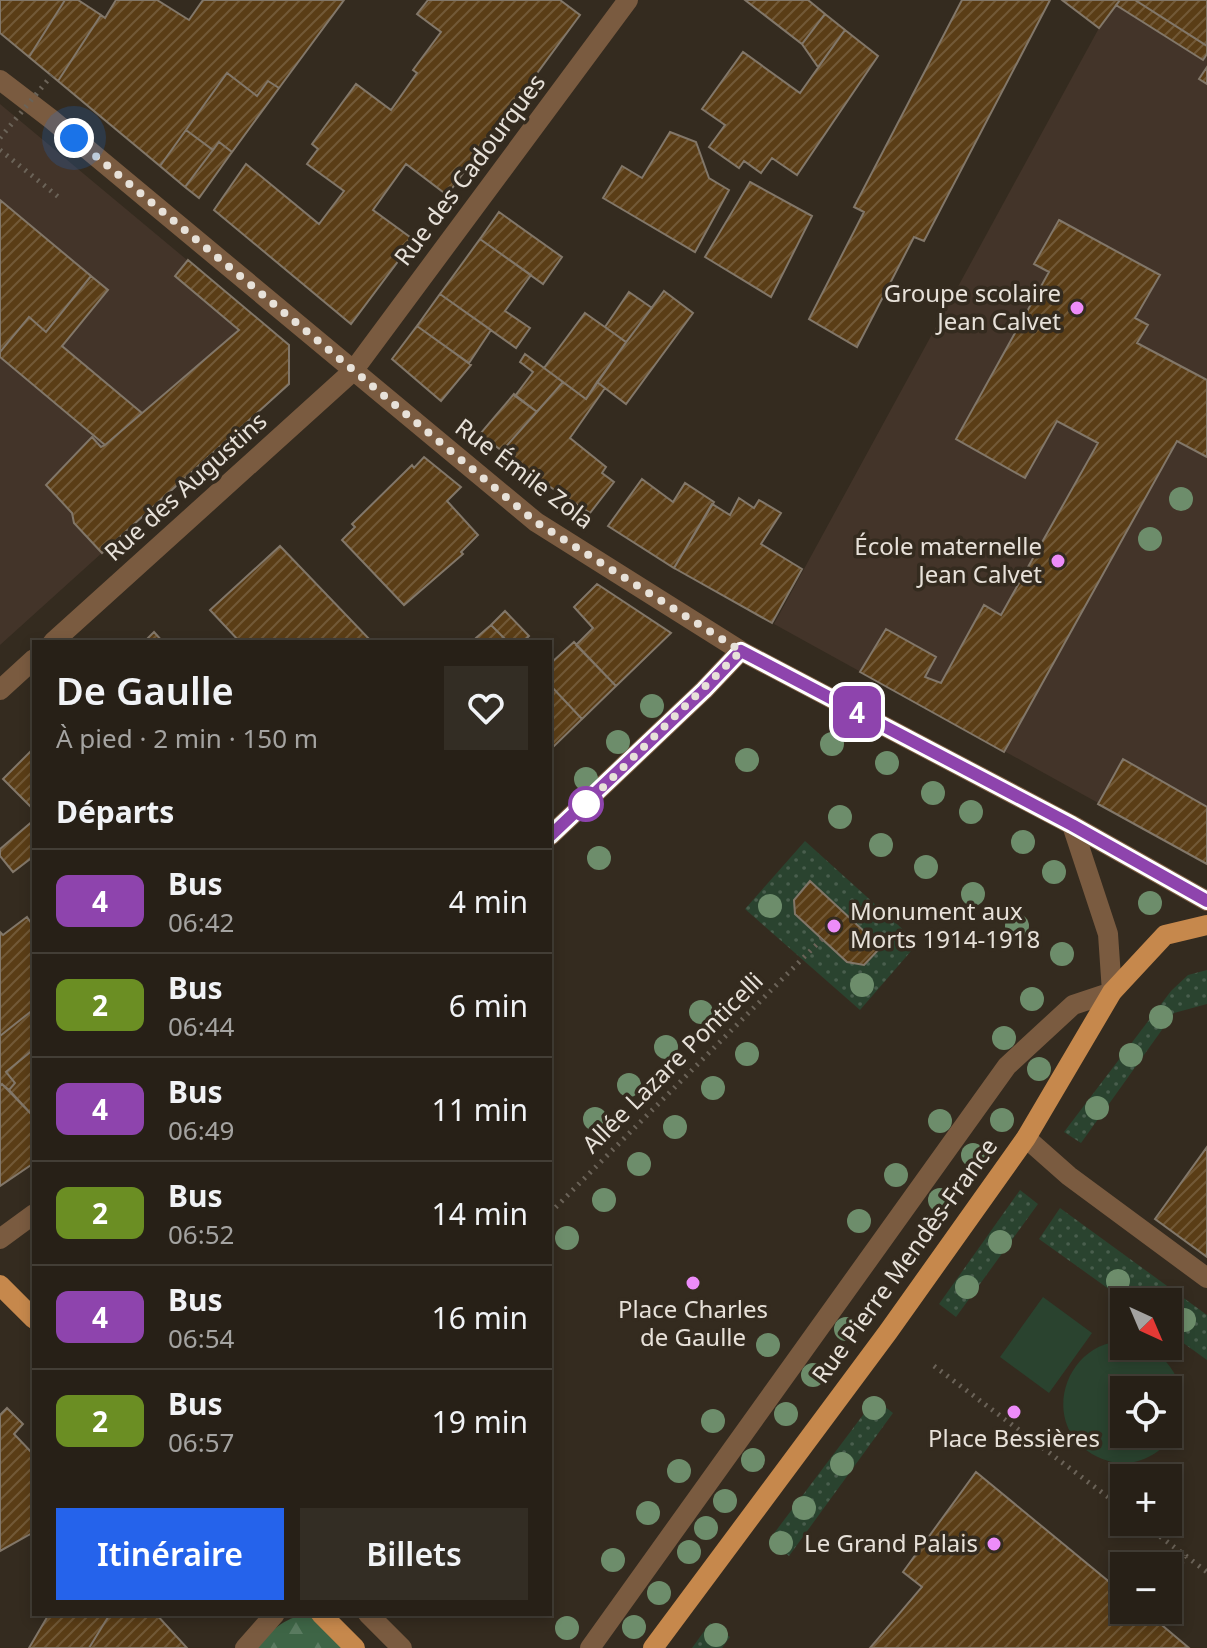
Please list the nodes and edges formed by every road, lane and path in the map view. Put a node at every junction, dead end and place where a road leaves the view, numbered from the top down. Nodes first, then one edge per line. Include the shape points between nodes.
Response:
1 (628, 0) edge
2 (52, 75) dead end
3 (0, 80) edge
4 (0, 138) edge
5 (0, 150) edge
6 (61, 199) dead end
7 (353, 371) junction
8 (55, 640) edge
9 (741, 651) junction
10 (32, 661) edge
11 (0, 690) edge
12 (1072, 825) junction
13 (552, 834) edge
14 (1207, 901) edge
15 (1207, 925) edge
16 (822, 939) dead end
17 (1112, 992) junction
18 (1026, 1138) junction
19 (552, 1211) edge
20 (32, 1215) edge
21 (0, 1239) edge
22 (1207, 1278) edge
23 (0, 1285) edge
24 (32, 1317) edge
25 (934, 1366) dead end
26 (1110, 1498) edge
27 (1160, 1536) edge
28 (1186, 1556) junction
29 (1182, 1562) edge
30 (1207, 1572) edge
31 (273, 1616) edge
32 (323, 1616) edge
33 (370, 1616) edge
34 (245, 1648) edge
35 (355, 1648) edge
36 (402, 1648) edge
37 (590, 1648) edge
38 (653, 1648) edge

1 - 7 street, Rue des Cadourques
2 - 4 path, bridge
3 - 7 street, Rue Émile Zola
5 - 6 path
7 - 8 street, Rue des Augustins
7 - 9 street, Rue Émile Zola via 536,522
9 - 12 street, Rue Émile Zola
9 - 13 street
10 - 11 street
12 - 14 street, Rue Émile Zola
12 - 17 street via 1108,934
15 - 17 main road, Rue Pierre Mendès-France via 1165,935
16 - 19 path, Allée Lazare Ponticelli
17 - 18 main road, Rue Pierre Mendès-France
17 - 37 street via 1073,1005 1007,1066
18 - 22 street
18 - 38 main road, Rue Pierre Mendès-France
20 - 21 street
23 - 24 main road
25 - 26 path
27 - 28 path
28 - 29 path
28 - 30 path
31 - 34 street
32 - 35 main road
33 - 36 street

